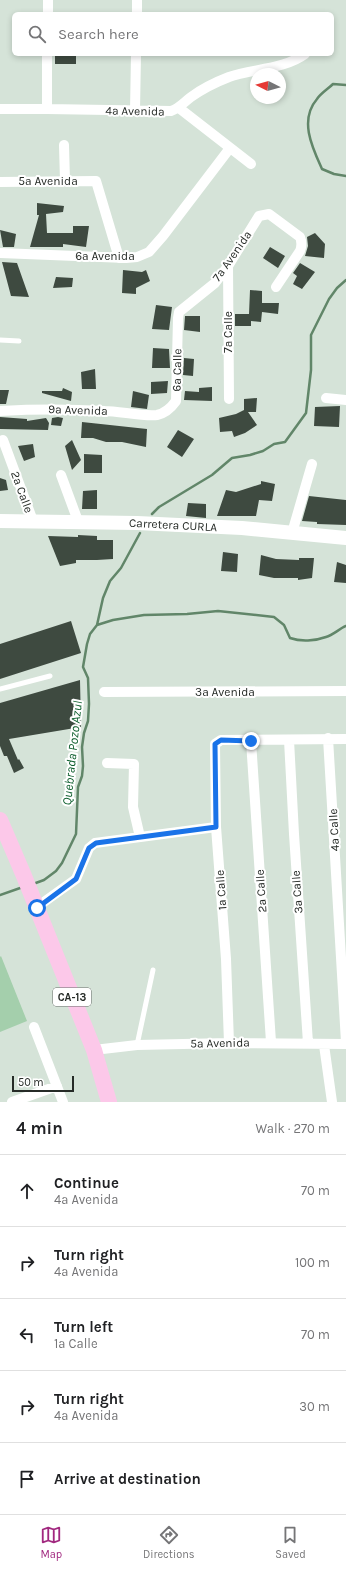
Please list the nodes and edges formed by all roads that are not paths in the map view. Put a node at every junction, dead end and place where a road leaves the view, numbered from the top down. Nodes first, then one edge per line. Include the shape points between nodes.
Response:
1 (48, 0) edge
2 (137, 0) edge
3 (48, 12) edge
4 (137, 12) edge
5 (47, 56) edge
6 (136, 56) edge
7 (301, 56) edge
8 (179, 108) junction
9 (0, 109) edge
10 (47, 109) junction
11 (135, 111) junction
12 (64, 145) dead end
13 (230, 148) junction
14 (251, 164) dead end
15 (65, 181) junction
16 (0, 182) edge
17 (0, 253) edge
18 (119, 258) junction
19 (228, 266) junction
20 (276, 287) dead end
21 (180, 312) joint
22 (0, 340) edge
23 (19, 341) dead end
24 (326, 398) dead end
25 (229, 399) dead end
26 (346, 400) edge
27 (0, 411) edge
28 (156, 415) joint
29 (3, 440) dead end
30 (312, 464) dead end
31 (61, 475) dead end
32 (0, 521) edge
33 (33, 521) junction
34 (78, 521) junction
35 (292, 533) junction
36 (346, 538) edge
37 (50, 676) dead end
38 (0, 689) edge
39 (346, 691) edge
40 (104, 692) dead end
41 (328, 738) junction
42 (346, 739) edge
43 (289, 740) junction
44 (251, 741) junction
45 (107, 763) dead end
46 (1, 827) edge
47 (216, 827) junction
48 (140, 837) junction
49 (34, 900) junction
50 (153, 970) dead end
51 (34, 1026) dead end
52 (271, 1042) junction
53 (230, 1043) junction
54 (308, 1043) junction
55 (346, 1043) edge
56 (137, 1045) junction
57 (324, 1045) junction
58 (94, 1050) junction
59 (57, 1086) junction
60 (12, 1102) edge
61 (63, 1102) edge
62 (109, 1102) edge
63 (332, 1102) edge

1 - 3 street
2 - 4 street
5 - 10 street
6 - 11 street
7 - 8 street, 4a Avenida via 288,62 229,77 205,88
8 - 11 street, 4a Avenida via 171,111
8 - 13 street
9 - 10 street, 4a Avenida
10 - 11 street, 4a Avenida
12 - 15 street
13 - 14 street
13 - 18 street, 6a Avenida via 150,252 137,257
15 - 16 street, 5a Avenida
15 - 18 street, 5a Avenida via 96,181
17 - 18 street, 6a Avenida
19 - 20 street, 7a Avenida via 259,216 269,214 300,237 302,246
19 - 21 street, 7a Avenida via 215,283
19 - 25 street, 7a Calle
21 - 28 street, 6a Calle via 176,401 172,408
22 - 23 lane
24 - 26 street
27 - 28 street, 9a Avenida via 52,408
29 - 33 street, 2a Calle
30 - 35 street
31 - 34 street
32 - 33 main road, Carretera CURLA
33 - 34 main road, Carretera CURLA
34 - 35 main road, Carretera CURLA
35 - 36 main road, Carretera CURLA
37 - 38 lane
39 - 40 street, 3a Avenida
41 - 42 street
41 - 43 street
41 - 55 street, 4ª Calle
43 - 44 street
43 - 54 street, 3ª Calle
44 - 47 street, 1ª Calle via 221,740 215,744
44 - 52 street, 2ª Calle
45 - 48 street via 134,764 133,807
46 - 49 main road, CA-13
47 - 48 street
47 - 53 street, 1ª Calle
48 - 49 street via 91,845 76,879
49 - 58 main road, CA-13
50 - 56 lane
51 - 59 street
52 - 53 street, 5ª Avenida
52 - 54 street, 5ª Avenida
53 - 56 street, 5ª Avenida
54 - 57 street, 5ª Avenida
55 - 57 street, 5ª Avenida
56 - 58 street, 5ª Avenida
57 - 63 street
58 - 62 main road, CA-13
59 - 60 street
59 - 61 street

